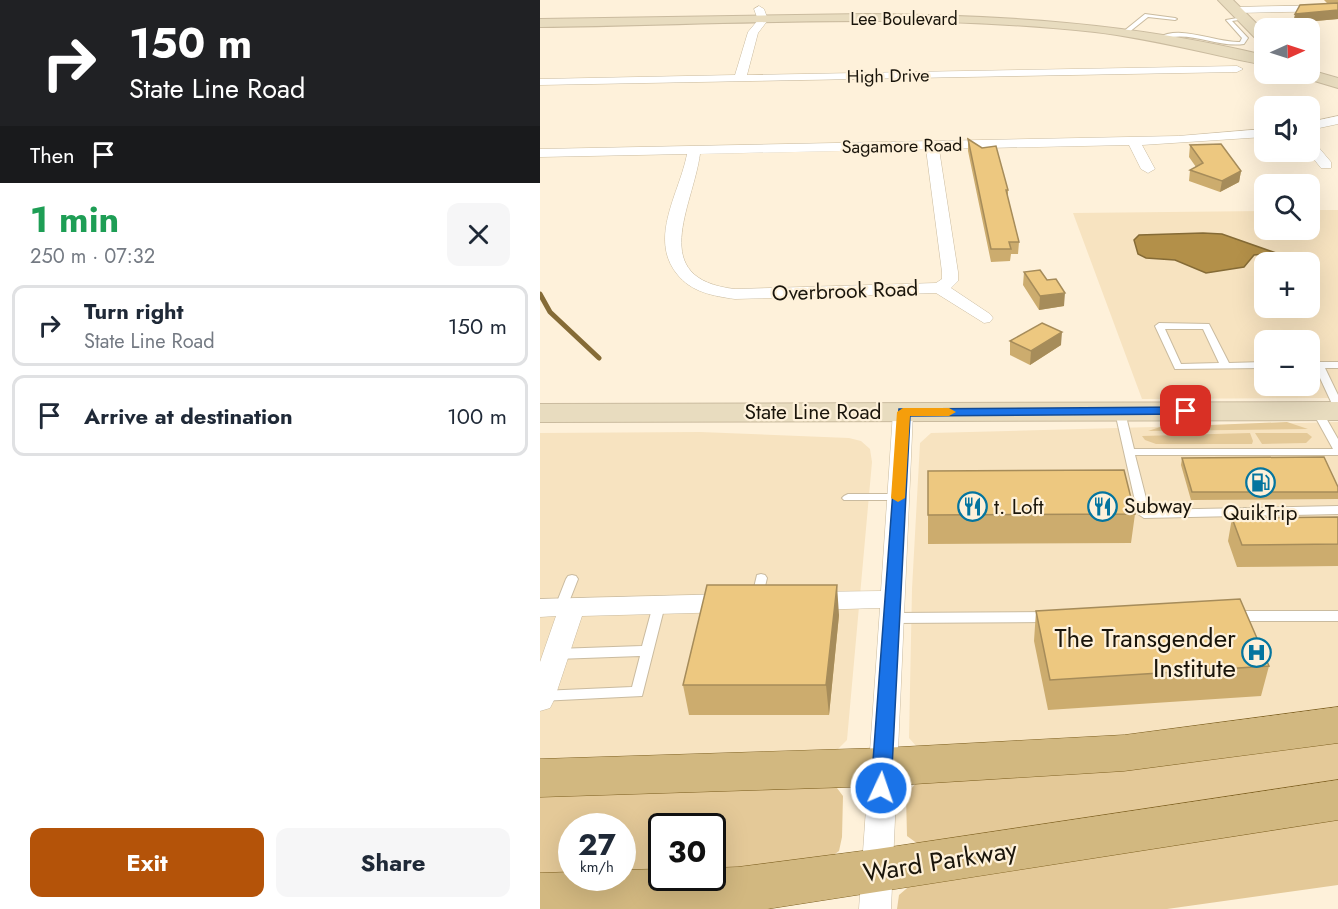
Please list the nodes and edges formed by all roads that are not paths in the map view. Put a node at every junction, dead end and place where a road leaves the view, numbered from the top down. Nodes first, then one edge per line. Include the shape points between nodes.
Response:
1 (1338, 8) edge
2 (1234, 9) edge
3 (758, 16) edge
4 (1175, 19) dead end
5 (540, 24) edge
6 (1254, 29) edge
7 (1126, 32) junction
8 (1161, 38) junction
9 (1254, 57) edge
10 (1237, 69) dead end
11 (1320, 73) edge
12 (740, 78) junction
13 (1320, 78) edge
14 (540, 82) edge
15 (1338, 83) edge
16 (1338, 120) edge
17 (1320, 124) edge
18 (1254, 134) edge
19 (1134, 141) junction
20 (932, 145) junction
21 (694, 150) junction
22 (540, 153) edge
23 (1320, 158) edge
24 (1326, 165) dead end
25 (1148, 169) dead end
26 (940, 288) junction
27 (984, 318) dead end
28 (1225, 365) junction
29 (1254, 365) edge
30 (1320, 365) edge
31 (1338, 365) edge
32 (1320, 381) edge
33 (1331, 409) edge
34 (903, 412) junction
35 (1120, 412) junction
36 (540, 413) edge
37 (1338, 450) edge
38 (1130, 452) junction
39 (898, 497) junction
40 (848, 498) dead end
41 (1338, 510) edge
42 (572, 579) dead end
43 (659, 605) junction
44 (558, 607) edge
45 (891, 609) junction
46 (1220, 616) edge
47 (1338, 616) edge
48 (1067, 617) edge
49 (648, 651) junction
50 (556, 654) junction
51 (541, 698) edge
52 (1338, 725) edge
53 (882, 767) junction
54 (540, 778) edge
55 (1338, 800) edge
56 (876, 890) edge
57 (540, 896) edge

1 - 2 street
2 - 6 street
2 - 8 lane via 1228,20 1245,41 1229,44 1175,34
3 - 5 street, Lee Boulevard
3 - 7 street, Lee Boulevard via 967,18
3 - 12 street
4 - 7 lane via 1147,15
7 - 8 street, Lee Boulevard
8 - 9 street, Lee Boulevard
10 - 12 street, High Drive
11 - 15 street
12 - 14 street, High Drive
13 - 15 street
16 - 17 street
18 - 19 street, Sagamore Road
19 - 20 street, Sagamore Road
19 - 25 street
20 - 21 street, Sagamore Road
20 - 26 street via 950,272 950,281
21 - 22 street, Sagamore Road
21 - 26 street, Overbrook Road via 693,167 671,243 678,268 698,284 714,292 735,294
23 - 24 street
26 - 27 street, Overbrook Road
28 - 28 lane via 1206,326 1159,326 1178,367
28 - 29 lane
30 - 31 lane
32 - 33 lane
33 - 35 street, State Line Road
33 - 37 lane
34 - 35 street, State Line Road
34 - 36 street, State Line Road
34 - 39 street
35 - 38 lane
37 - 38 lane
38 - 41 lane via 1144,514
39 - 40 lane
39 - 45 street
42 - 44 lane
43 - 44 street
43 - 45 street via 772,596
43 - 49 lane
44 - 50 street
45 - 48 lane
45 - 53 street
46 - 47 lane
49 - 50 lane
49 - 51 lane via 638,692
50 - 51 street
52 - 53 main road via 1124,753
53 - 54 main road
53 - 56 street
55 - 56 main road, Ward Parkway
56 - 57 main road, Ward Parkway

